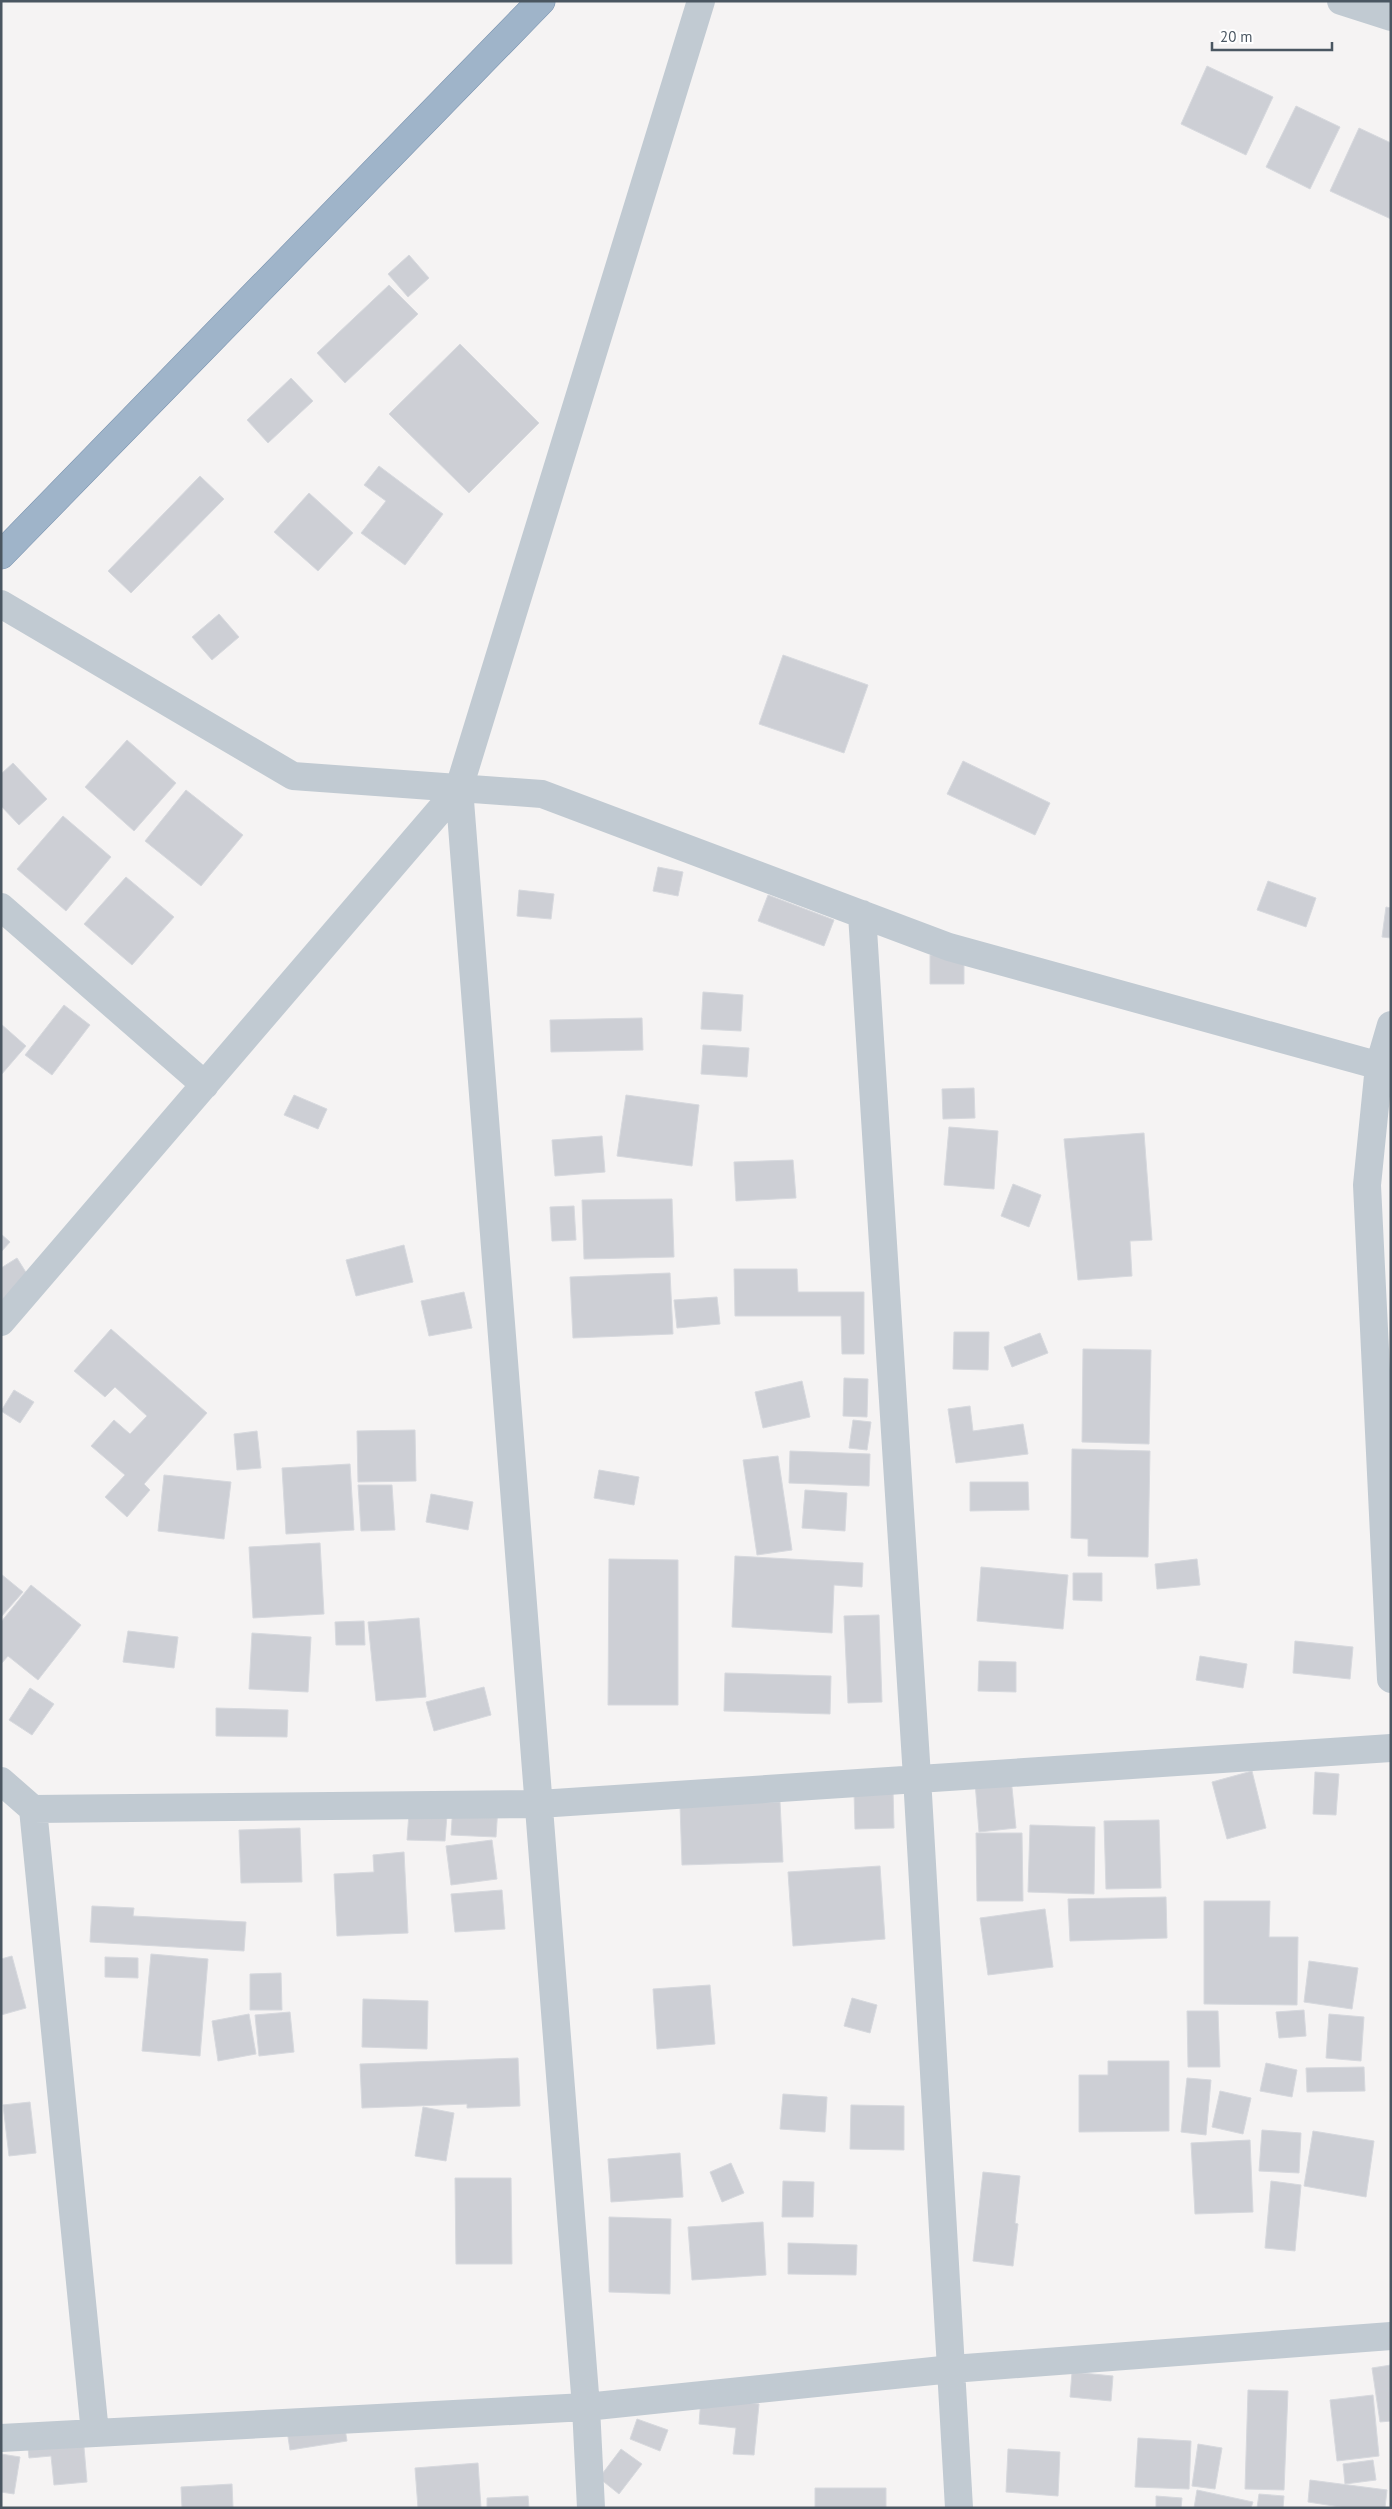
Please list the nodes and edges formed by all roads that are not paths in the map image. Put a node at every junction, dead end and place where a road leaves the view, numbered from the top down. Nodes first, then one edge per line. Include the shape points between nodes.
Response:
1 (540, 1) edge
2 (701, 1) edge
3 (1341, 1) edge
4 (1391, 17) edge
5 (1, 555) edge
6 (1, 604) edge
7 (459, 788) junction
8 (1, 908) edge
9 (862, 914) junction
10 (1391, 1025) edge
11 (1385, 1067) edge
12 (205, 1085) junction
13 (1, 1322) edge
14 (1391, 1679) edge
15 (1391, 1748) edge
16 (917, 1777) junction
17 (1, 1781) edge
18 (539, 1804) junction
19 (33, 1809) junction
20 (1391, 2336) edge
21 (952, 2369) junction
22 (586, 2407) junction
23 (95, 2433) junction
24 (1, 2438) edge
25 (591, 2508) edge
26 (960, 2508) edge

1 - 5 highway
2 - 7 street
3 - 4 street
6 - 7 street via 293,776
7 - 9 street via 542,794
7 - 12 street
7 - 18 street
8 - 12 street
9 - 11 street via 949,946
9 - 16 street
10 - 11 street
11 - 14 street via 1367,1185
12 - 13 street
15 - 16 street
16 - 18 street
16 - 21 street
17 - 19 street
18 - 19 street
18 - 22 street
19 - 23 street
20 - 21 street
21 - 22 street
21 - 26 street
22 - 23 street
22 - 25 street
23 - 24 street

